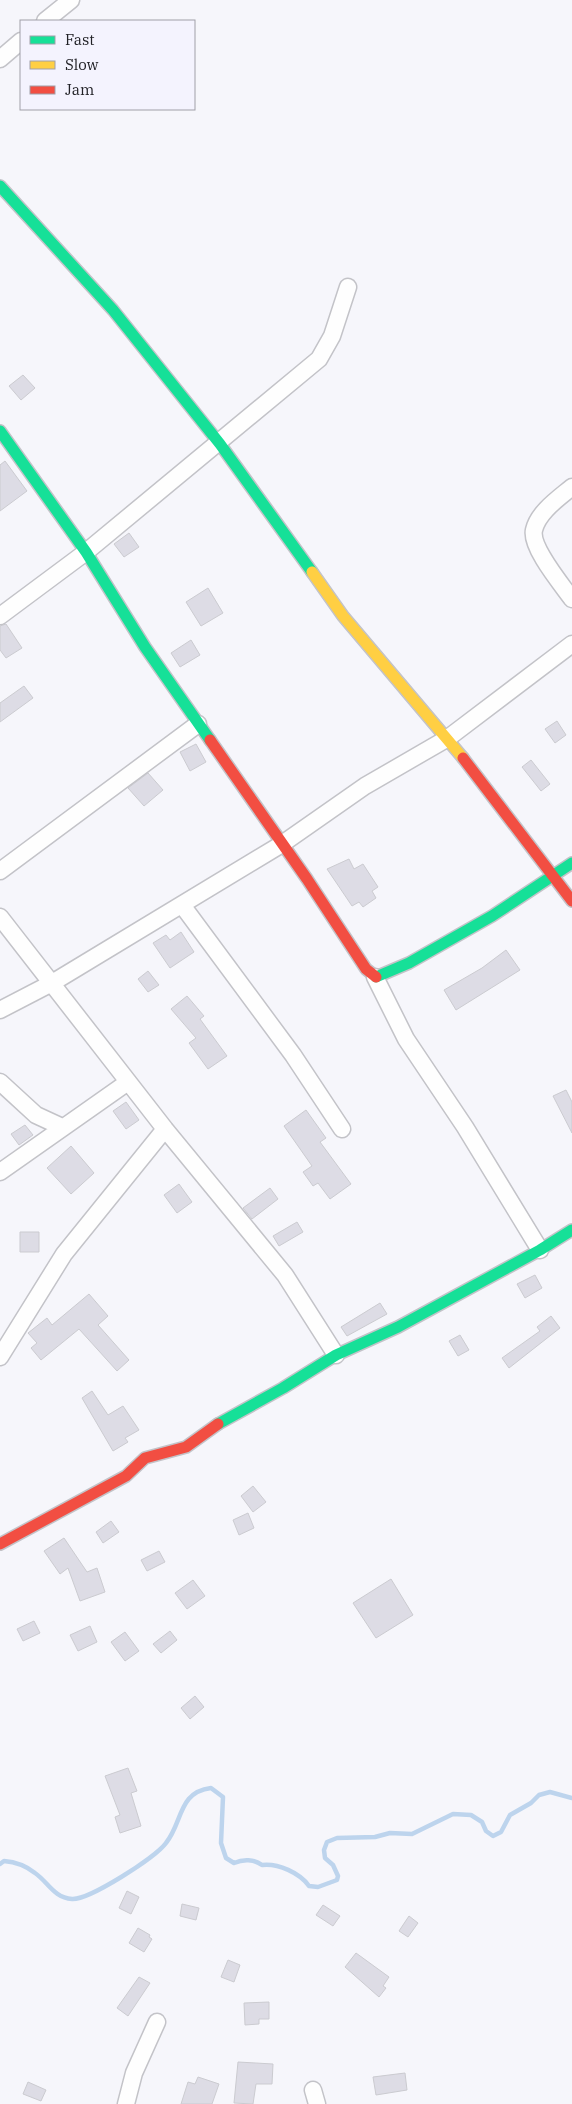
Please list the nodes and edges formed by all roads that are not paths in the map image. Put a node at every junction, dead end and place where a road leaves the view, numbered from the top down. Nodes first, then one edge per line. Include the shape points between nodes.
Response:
1 (70, 0) edge
2 (46, 20) edge
3 (20, 42) edge
4 (0, 59) edge
5 (0, 186) edge
6 (348, 287) dead end
7 (2, 439) edge
8 (220, 444) junction
9 (572, 487) edge
10 (86, 552) junction
11 (572, 599) edge
12 (0, 616) edge
13 (572, 644) edge
14 (198, 724) junction
15 (448, 738) junction
16 (282, 844) junction
17 (572, 863) edge
18 (0, 871) edge
19 (554, 877) junction
20 (572, 901) edge
21 (182, 904) junction
22 (0, 917) edge
23 (375, 976) junction
24 (52, 983) junction
25 (0, 1010) edge
26 (0, 1082) edge
27 (128, 1082) junction
28 (62, 1127) junction
29 (165, 1129) junction
30 (342, 1129) dead end
31 (0, 1172) edge
32 (572, 1230) edge
33 (540, 1250) junction
34 (336, 1355) junction
35 (0, 1357) edge
36 (0, 1544) edge
37 (157, 2022) dead end
38 (126, 2104) edge

1 - 2 street
3 - 4 street
5 - 8 street via 113,310
6 - 8 street via 332,336 319,359
7 - 10 street
8 - 10 street
8 - 15 street via 343,616
9 - 11 street via 543,512 533,530 536,547
10 - 12 street
10 - 14 street via 144,647
13 - 15 street
14 - 16 street
14 - 18 street
15 - 16 street via 365,786
15 - 19 street
16 - 21 street
16 - 23 street via 366,969
17 - 19 street
19 - 20 street
19 - 23 street via 462,933 391,972
21 - 24 street
21 - 30 street
22 - 24 street
23 - 33 street via 406,1039 465,1127
24 - 25 street
24 - 27 street
26 - 28 street via 36,1115
27 - 28 street
27 - 29 street
28 - 31 street
29 - 34 street via 284,1275
29 - 35 street via 64,1254
32 - 33 street
33 - 34 street via 398,1326
34 - 36 street via 230,1416 186,1447 145,1458 126,1476
37 - 38 street via 134,2073

